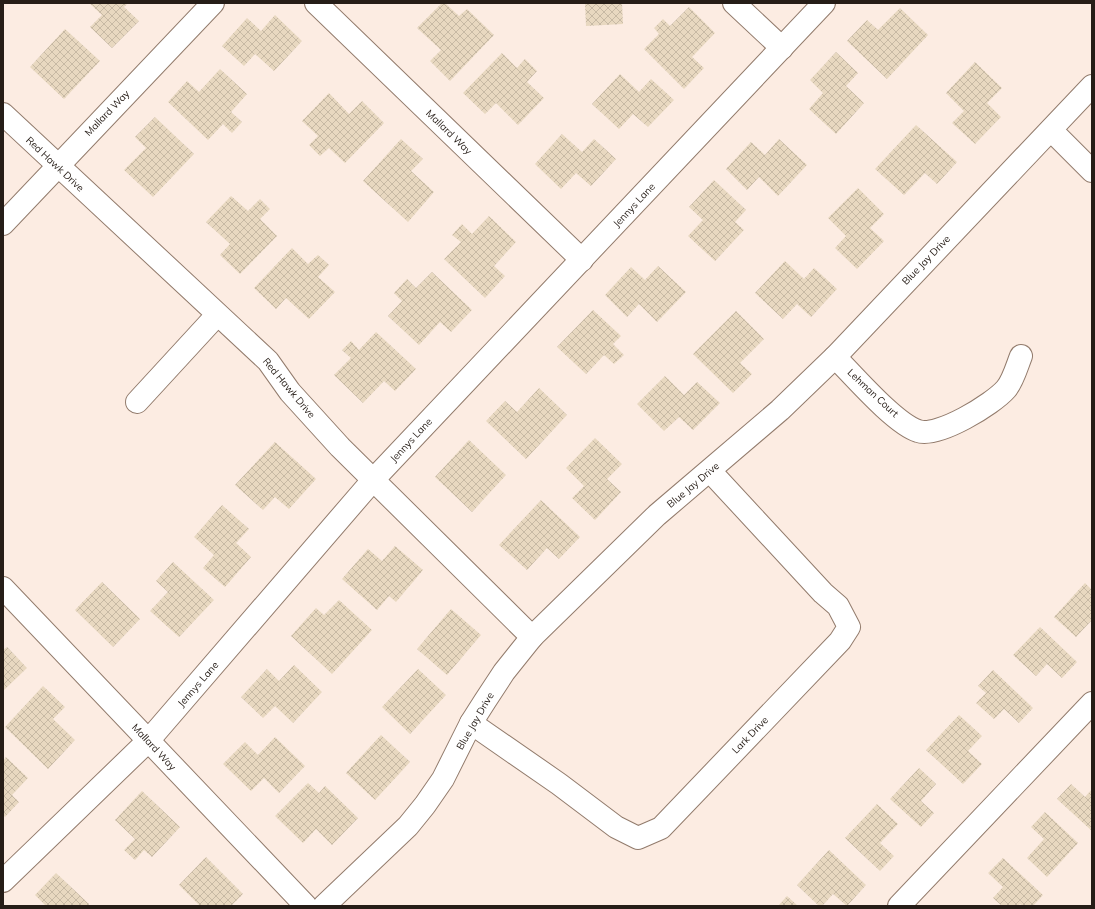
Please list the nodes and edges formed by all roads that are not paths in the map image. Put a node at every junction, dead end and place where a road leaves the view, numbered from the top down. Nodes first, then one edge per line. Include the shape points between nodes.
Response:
1 (213, 3) edge
2 (316, 3) edge
3 (734, 3) edge
4 (824, 3) edge
5 (782, 48) junction
6 (1092, 86) edge
7 (3, 114) edge
8 (1051, 130) junction
9 (57, 166) junction
10 (1092, 171) edge
11 (3, 224) edge
12 (582, 260) junction
13 (218, 315) junction
14 (1021, 356) dead end
15 (835, 357) junction
16 (136, 402) dead end
17 (710, 471) junction
18 (373, 480) junction
19 (3, 588) edge
20 (532, 637) junction
21 (1092, 703) edge
22 (471, 723) junction
23 (148, 741) junction
24 (3, 881) edge
25 (306, 906) edge
26 (324, 906) edge
27 (899, 906) edge

1 - 9 street, Mallard Way
2 - 12 street, Mallard Way
3 - 5 street
4 - 5 street, Jennys Lane
5 - 12 street, Jennys Lane
6 - 8 street, Blue Jay Drive
7 - 9 street, Red Hawk Drive
8 - 10 street
8 - 15 street, Blue Jay Drive
9 - 11 street, Mallard Way
9 - 13 street, Red Hawk Drive
12 - 18 street, Jennys Lane
13 - 16 street
13 - 18 street, Red Hawk Drive via 268,361 290,392
14 - 15 street, Lehman Court via 1007,389 983,407 959,422 936,431 919,432 883,406
15 - 17 street, Blue Jay Drive via 780,410
17 - 20 street, Blue Jay Drive via 657,515
17 - 22 street, Lark Drive via 838,606 849,627 840,641 661,828 638,838 616,827
18 - 20 street, Red Hawk Drive
18 - 23 street, Jennys Lane
19 - 23 street, Mallard Way
20 - 22 street, Blue Jay Drive via 504,672
21 - 27 street
22 - 26 street, Blue Jay Drive via 443,779 408,826
23 - 24 street, Jennys Lane
23 - 25 street, Mallard Way

